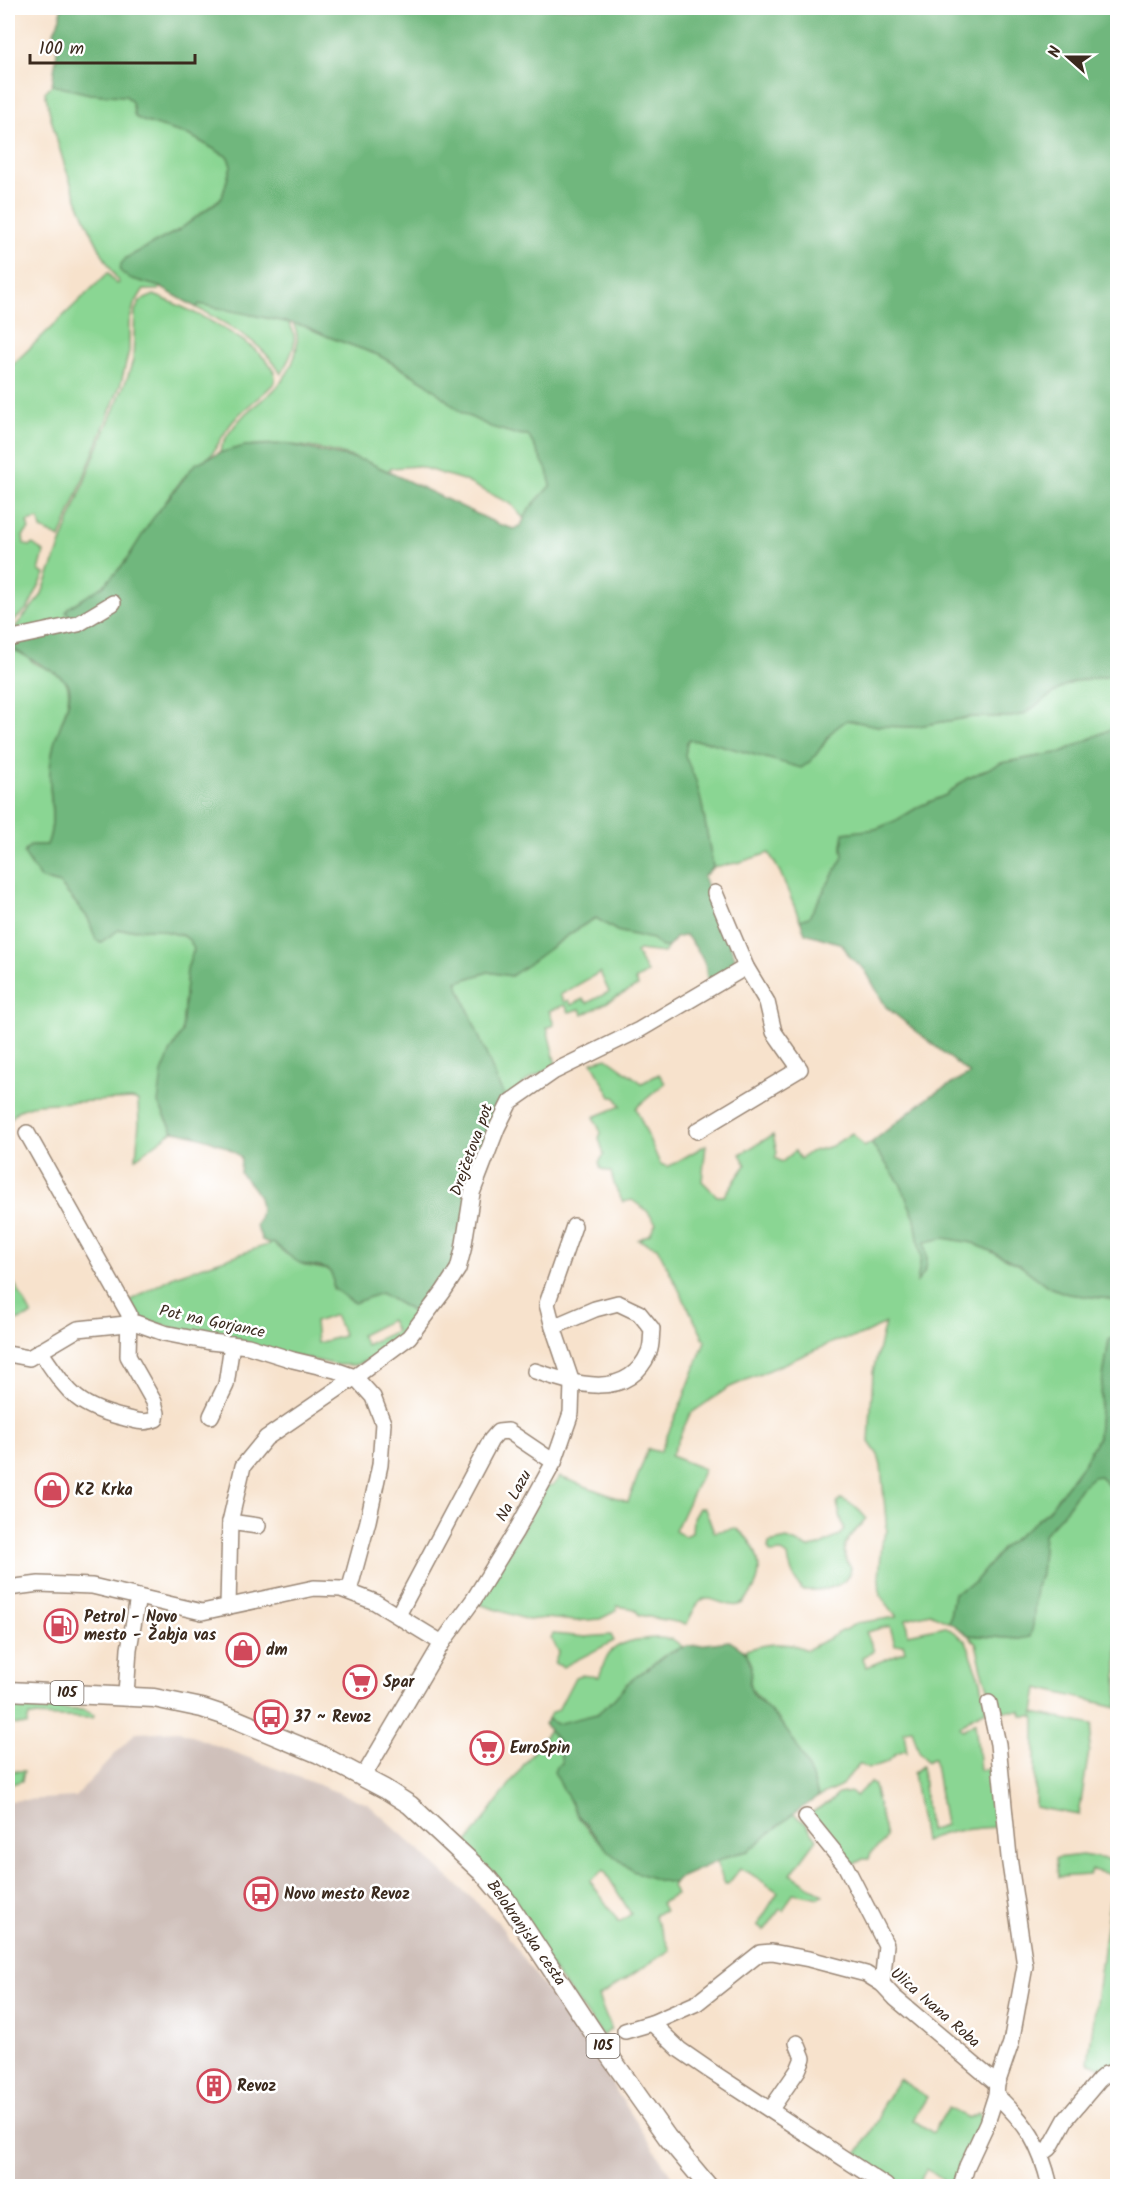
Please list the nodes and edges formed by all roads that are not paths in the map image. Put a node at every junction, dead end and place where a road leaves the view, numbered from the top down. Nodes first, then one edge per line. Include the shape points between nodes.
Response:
1 (113, 603) dead end
2 (8, 639) edge
3 (715, 893) dead end
4 (746, 967) junction
5 (697, 1131) dead end
6 (27, 1133) dead end
7 (574, 1226) dead end
8 (130, 1324) junction
9 (553, 1327) junction
10 (232, 1344) junction
11 (40, 1351) junction
12 (8, 1354) edge
13 (535, 1371) dead end
14 (355, 1377) junction
15 (572, 1383) junction
16 (211, 1416) dead end
17 (554, 1462) junction
18 (230, 1522) junction
19 (258, 1526) dead end
20 (8, 1588) edge
21 (349, 1591) junction
22 (138, 1597) junction
23 (228, 1606) junction
24 (398, 1616) junction
25 (442, 1643) junction
26 (8, 1691) edge
27 (126, 1695) junction
28 (989, 1703) dead end
29 (363, 1777) junction
30 (806, 1817) dead end
31 (882, 1983) junction
32 (652, 2023) junction
33 (625, 2031) dead end
34 (798, 2043) dead end
35 (1118, 2072) edge
36 (996, 2090) junction
37 (771, 2109) junction
38 (1042, 2154) junction
39 (708, 2187) edge
40 (886, 2187) edge
41 (962, 2187) edge
42 (1050, 2187) edge

1 - 2 street via 78,624
3 - 4 street
4 - 5 street via 767,1002 774,1032 800,1069
4 - 14 street, Drejčetova pot via 639,1030 553,1072 510,1102 472,1193 458,1269 409,1336
6 - 8 street via 121,1298
7 - 9 street via 547,1304
8 - 10 street, Pot na Gorjance
8 - 11 street, Pot na Gorjance via 78,1329
8 - 11 street via 129,1356 157,1413 156,1419 147,1423 84,1404 69,1392
9 - 15 street
9 - 15 street via 618,1303 639,1313 652,1329 650,1350 638,1370 621,1383
10 - 14 street, Pot na Gorjance
10 - 16 street via 226,1385
11 - 12 street, Pot na Gorjance via 29,1358
13 - 15 street
14 - 18 street via 266,1438 243,1466
14 - 21 street via 373,1396 383,1423 380,1465
15 - 17 street via 571,1413
17 - 24 street, Na Lazu via 508,1431 498,1432
17 - 25 street, Na Lazu via 474,1599
18 - 19 street
18 - 23 street
20 - 22 street via 68,1584
21 - 23 street via 314,1588
21 - 24 street
22 - 23 street via 202,1612
22 - 27 street
24 - 25 street
25 - 29 street, Na Lazu
26 - 27 main road, Belokranjska cesta / 105
27 - 29 main road, Belokranjska cesta / 105 via 176,1702 235,1719
28 - 36 street via 998,1744 1025,1966 1011,2043
29 - 39 main road, Belokranjska cesta / 105 via 410,1805 485,1875 667,2137
30 - 31 street via 845,1864 886,1945
31 - 32 street, Ulica Ivana Roba via 866,1974 809,1959 760,1953 697,2003
31 - 36 street, Ulica Ivana Roba
32 - 33 street, Ulica Ivana Roba
32 - 37 street via 680,2050
34 - 37 street via 803,2058
35 - 38 street via 1099,2080
36 - 38 street, Ulica Ivana Roba via 1033,2136
36 - 41 street
37 - 40 street
38 - 42 street, Ulica Ivana Roba

